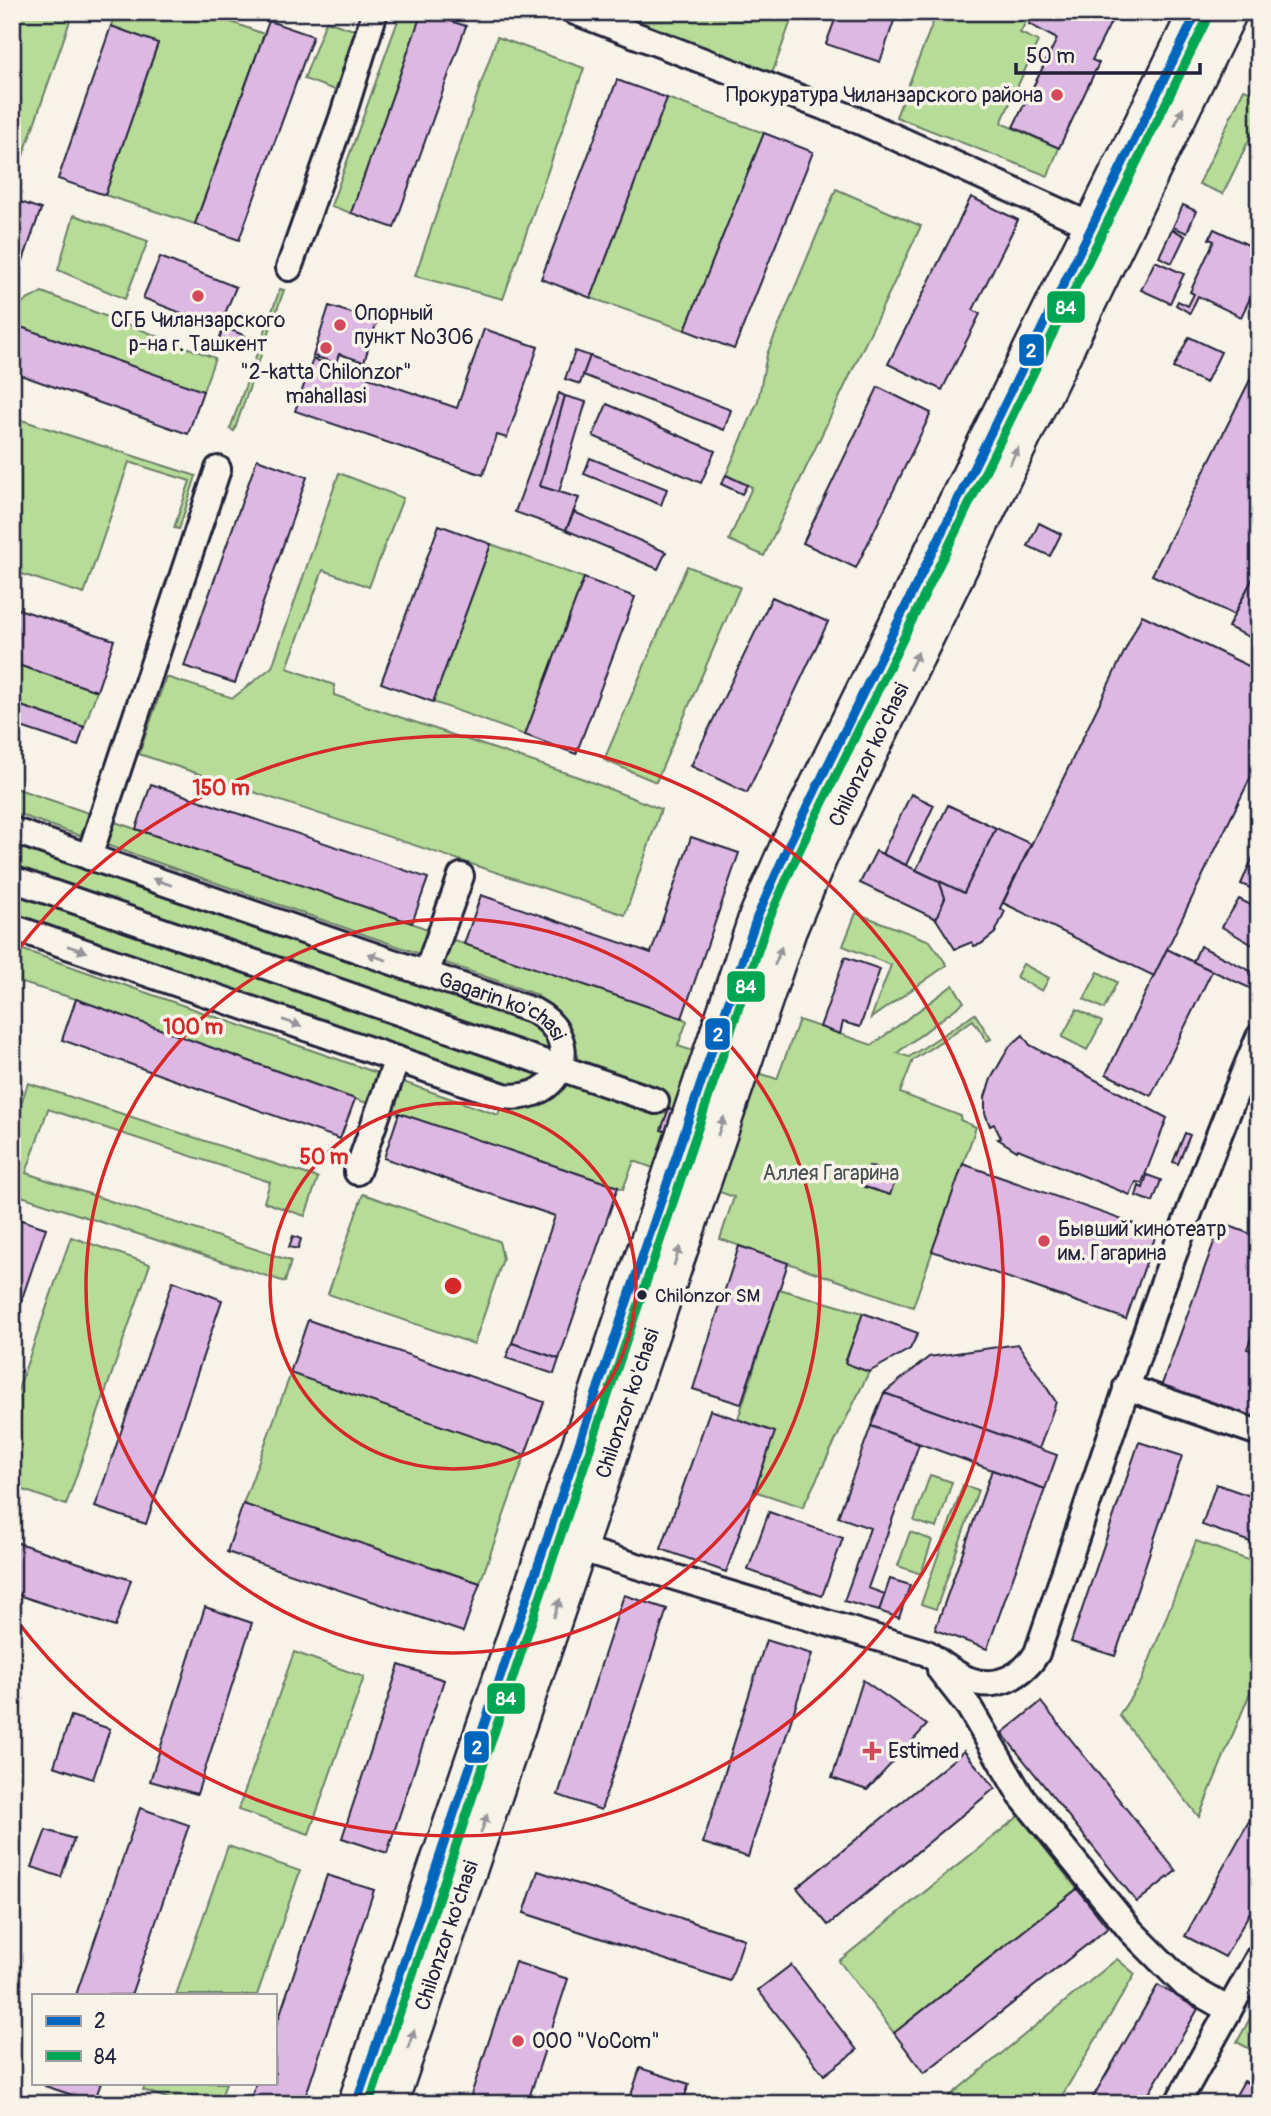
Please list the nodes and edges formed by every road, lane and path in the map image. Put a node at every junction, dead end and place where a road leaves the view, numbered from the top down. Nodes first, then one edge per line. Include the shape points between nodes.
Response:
1 (375, 12) edge
2 (575, 12) edge
3 (1197, 12) edge
4 (1230, 12) edge
5 (1106, 233) junction
6 (289, 268) dead end
7 (218, 469) dead end
8 (12, 830) edge
9 (89, 857) junction
10 (461, 876) dead end
11 (12, 878) edge
12 (12, 927) edge
13 (426, 974) junction
14 (1259, 1037) edge
15 (397, 1059) junction
16 (560, 1068) junction
17 (656, 1101) dead end
18 (357, 1172) dead end
19 (1126, 1387) junction
20 (1259, 1433) edge
21 (564, 1544) junction
22 (927, 1653) junction
23 (984, 1685) junction
24 (969, 1707) junction
25 (1259, 1956) edge
26 (1229, 2010) junction
27 (356, 2104) edge
28 (389, 2104) edge
29 (1177, 2104) edge

1 - 6 street
2 - 5 street via 850,117
3 - 5 main road, Chilonzor ko'chasi
5 -> 4 main road, Chilonzor ko'chasi
5 - 21 main road, Chilonzor ko'chasi via 798,905
7 - 9 street
8 - 9 street, Gagarin ko'chasi
13 -> 9 street, Gagarin ko'chasi
10 - 13 street
11 - 16 street
12 -> 15 street, Gagarin ko'chasi
13 - 16 street, Gagarin ko'chasi via 542,1016 559,1035
14 - 19 street via 1204,1169
15 - 16 street, Gagarin ko'chasi via 514,1098 545,1088
15 - 18 street
16 - 17 street
19 - 20 street
19 - 23 street via 1037,1653 1020,1673
21 - 22 street
21 - 27 main road, Chilonzor ko'chasi
28 -> 21 main road, Chilonzor ko'chasi
22 - 23 street via 969,1681
22 - 24 street
23 - 24 street via 972,1696
24 - 26 street via 1021,1796 1131,1931 1185,1985
25 - 26 street
26 - 29 street

